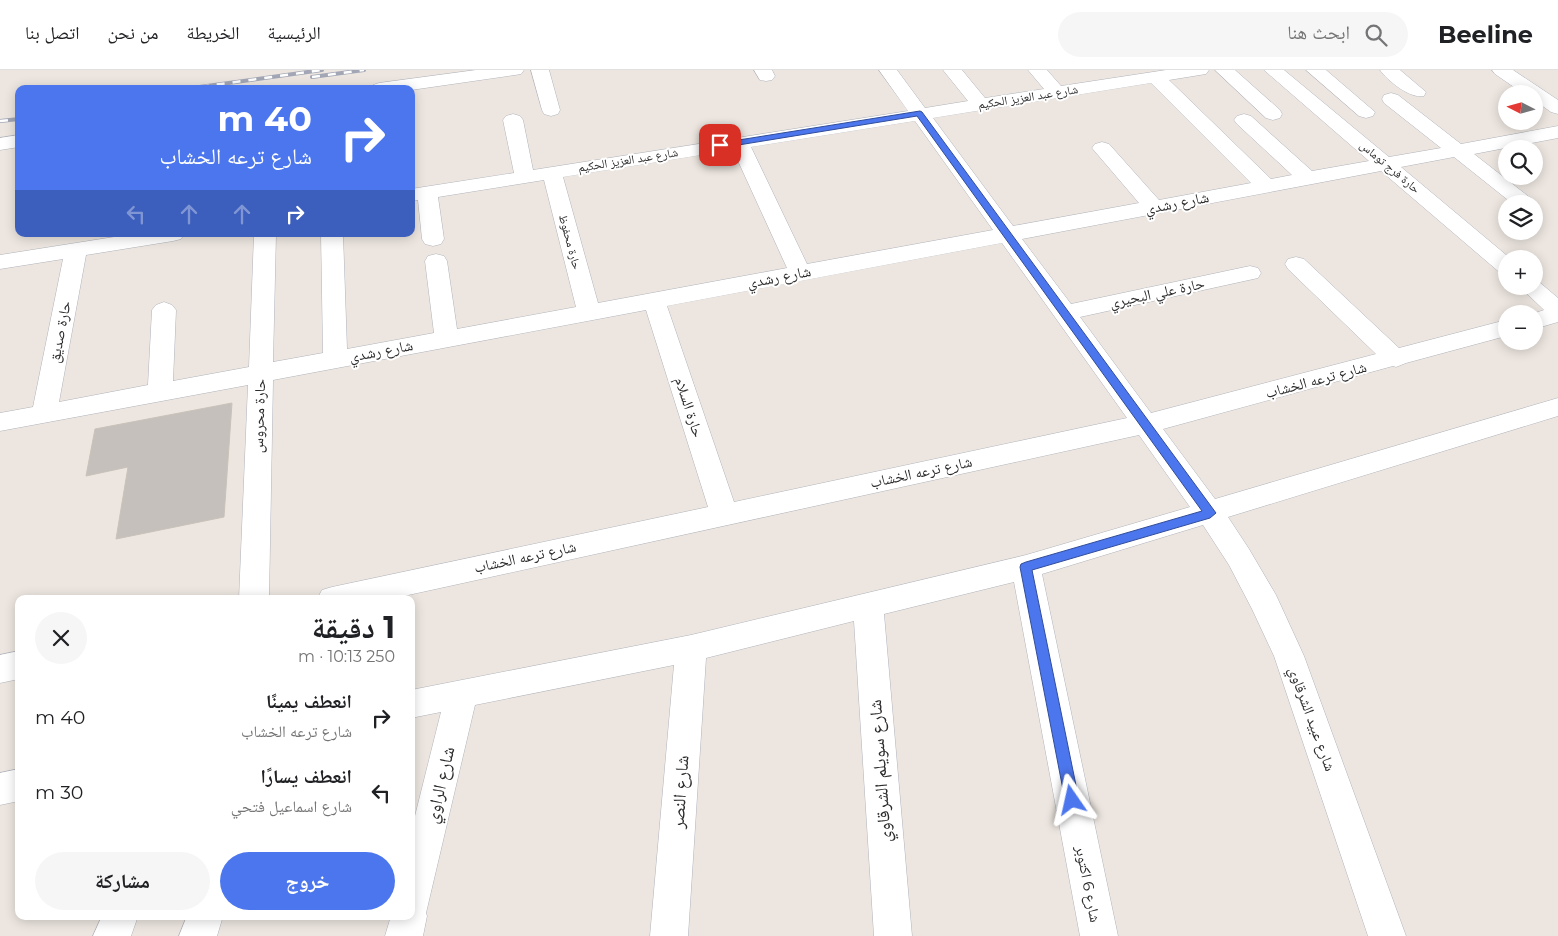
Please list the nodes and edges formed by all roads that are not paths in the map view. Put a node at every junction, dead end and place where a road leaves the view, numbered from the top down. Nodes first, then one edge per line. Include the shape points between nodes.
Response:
1 (515, 70) edge
2 (540, 70) edge
3 (888, 70) edge
4 (952, 70) edge
5 (1037, 70) edge
6 (1200, 70) edge
7 (1224, 70) edge
8 (1273, 70) edge
9 (1315, 70) edge
10 (1389, 70) edge
11 (1501, 70) edge
12 (1140, 76) edge
13 (408, 85) edge
14 (1056, 92) junction
15 (1417, 92) dead end
16 (1392, 99) dead end
17 (980, 104) junction
18 (1558, 108) edge
19 (551, 110) dead end
20 (1366, 112) dead end
21 (920, 113) junction
22 (1273, 114) dead end
23 (513, 120) dead end
24 (1244, 120) dead end
25 (1558, 132) edge
26 (15, 142) edge
27 (739, 142) junction
28 (0, 144) edge
29 (1102, 148) dead end
30 (1457, 150) junction
31 (1386, 164) junction
32 (552, 172) junction
33 (525, 177) junction
34 (1307, 178) junction
35 (1266, 186) junction
36 (419, 194) edge
37 (1514, 195) edge
38 (1154, 207) junction
39 (1007, 234) junction
40 (130, 237) edge
41 (265, 237) edge
42 (332, 237) edge
43 (115, 238) edge
44 (76, 249) junction
45 (1498, 259) edge
46 (0, 262) edge
47 (1296, 264) dead end
48 (800, 273) junction
49 (1250, 273) dead end
50 (1540, 295) edge
51 (654, 300) junction
52 (164, 310) dead end
53 (1558, 310) edge
54 (589, 312) junction
55 (1064, 314) junction
56 (1558, 314) edge
57 (1543, 318) edge
58 (1498, 330) edge
59 (447, 339) junction
60 (1396, 358) junction
61 (335, 360) junction
62 (260, 374) junction
63 (160, 393) junction
64 (1557, 409) edge
65 (44, 414) junction
66 (0, 422) edge
67 (1145, 424) junction
68 (1210, 513) junction
69 (724, 514) junction
70 (1026, 567) junction
71 (254, 595) edge
72 (350, 595) edge
73 (868, 606) junction
74 (691, 648) junction
75 (15, 666) edge
76 (0, 669) edge
77 (462, 693) junction
78 (415, 703) edge
79 (415, 888) edge
80 (118, 920) edge
81 (204, 920) edge
82 (408, 920) edge
83 (112, 936) edge
84 (198, 936) edge
85 (404, 936) edge
86 (669, 936) edge
87 (893, 936) edge
88 (1099, 936) edge
89 (1387, 936) edge

1 - 13 street
2 - 19 street
3 - 21 street, شارع عبيد الشرقاوي
4 - 17 street
5 - 14 street
6 - 12 street, شارع عبد العزيز الحكيم
7 - 22 street
8 - 31 street, حارة فرج توماس
9 - 20 street
10 - 15 street
11 - 18 street
12 - 14 street, شارع عبد العزيز الحكيم
12 - 35 street
14 - 17 street, شارع عبد العزيز الحكيم
16 - 30 street
17 - 21 street, شارع عبد العزيز الحكيم
21 - 27 street, شارع عبد العزيز الحكيم
21 - 39 street, شارع عبيد الشرقاوي
23 - 33 street
24 - 34 street
25 - 30 street, شارع رشدي
26 - 28 street
27 - 32 street, شارع عبد العزيز الحكيم
27 - 48 street
29 - 38 street
30 - 31 street, شارع رشدي
30 - 37 street
31 - 34 street, شارع رشدي
31 - 45 street, حارة فرج توماس
32 - 33 street, شارع عبد العزيز الحكيم
32 - 54 street, حارة محفوظ
33 - 36 street, شارع عبد العزيز الحكيم
34 - 35 street, شارع رشدي
35 - 38 street, شارع رشدي
36 - 59 street via 435,250
38 - 39 street, شارع رشدي
39 - 48 street, شارع رشدي
39 - 55 street, شارع عبيد الشرقاوي
40 - 43 street
41 - 62 street, حارة محروس
42 - 61 street
43 - 44 street
44 - 46 street
44 - 65 street, حارة صديق
47 - 60 street
48 - 51 street, شارع رشدي
49 - 55 street, حارة علي البحيري
50 - 53 street
51 - 54 street, شارع رشدي
51 - 69 street, حارة السلام
52 - 63 street
54 - 59 street, شارع رشدي
55 - 67 street, شارع عبيد الشرقاوي
56 - 57 street
58 - 60 street, شارع ترعه الخشاب
59 - 61 street, شارع رشدي
60 - 67 street, شارع ترعه الخشاب
61 - 62 street, شارع رشدي
62 - 63 street, شارع رشدي
62 - 71 street, حارة محروس
63 - 65 street, شارع رشدي
64 - 68 street
65 - 66 street, شارع رشدي
67 - 68 street, شارع عبيد الشرقاوي
67 - 69 street, شارع ترعه الخشاب
68 - 70 street
68 - 89 street, شارع عبيد الشرقاوي via 1265,604 1289,656
69 - 72 street, شارع ترعه الخشاب
70 - 73 street
70 - 88 street, شارع 6 اكتوبر
73 - 74 street
73 - 87 street, شارع سويلم الشرقاوي
74 - 77 street
74 - 86 street, شارع النصر
75 - 76 street
77 - 78 street
77 - 79 street, شارع الراوي
80 - 83 street
81 - 84 street
82 - 85 street

